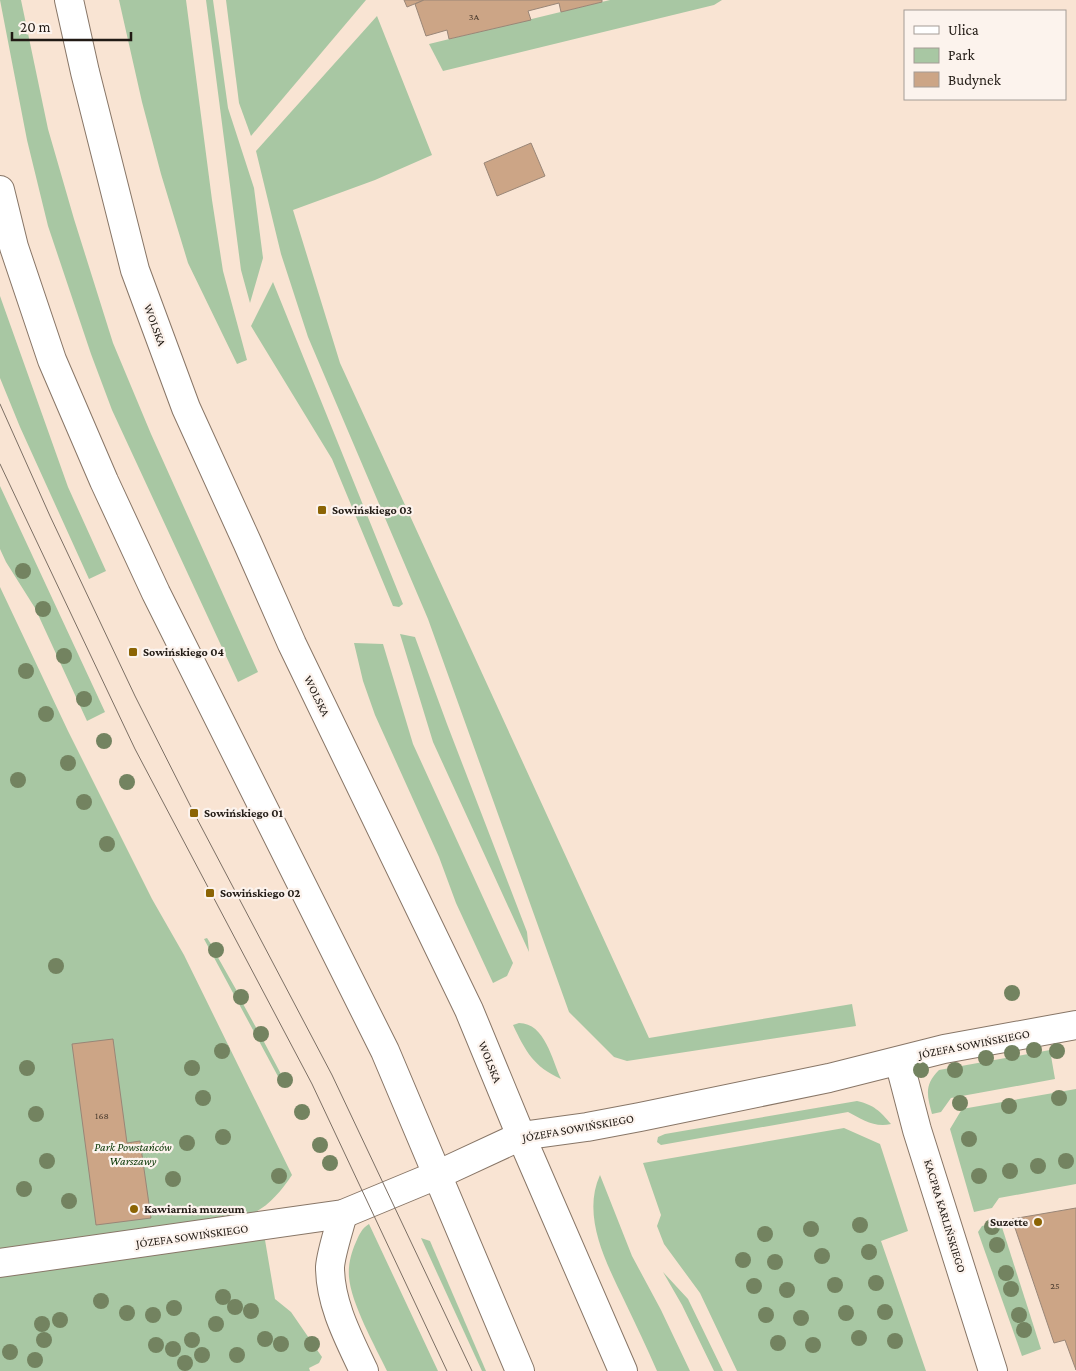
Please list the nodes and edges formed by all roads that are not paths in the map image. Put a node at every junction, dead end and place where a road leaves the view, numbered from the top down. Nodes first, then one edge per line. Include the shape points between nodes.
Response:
1 (69, 0) edge
2 (0, 190) edge
3 (1076, 1025) edge
4 (899, 1061) junction
5 (521, 1136) junction
6 (437, 1175) junction
7 (343, 1214) junction
8 (0, 1263) edge
9 (364, 1371) edge
10 (520, 1371) edge
11 (623, 1371) edge
12 (993, 1371) edge

1 - 5 main road, WOLSKA via 135,270 186,408 292,644 469,1010
2 - 6 main road via 14,247 52,360 104,481 182,646 371,1020
3 - 4 main road, JÓZEFA SOWIŃSKIEGO
4 - 5 main road, JÓZEFA SOWIŃSKIEGO via 640,1117
4 - 12 main road, KACPRA KARLIŃSKIEGO
5 - 6 main road, JÓZEFA SOWIŃSKIEGO
5 - 11 main road, WOLSKA
6 - 7 main road, JÓZEFA SOWIŃSKIEGO
6 - 10 main road
7 - 8 main road, JÓZEFA SOWIŃSKIEGO
7 - 9 main road via 330,1266 333,1290 342,1324

